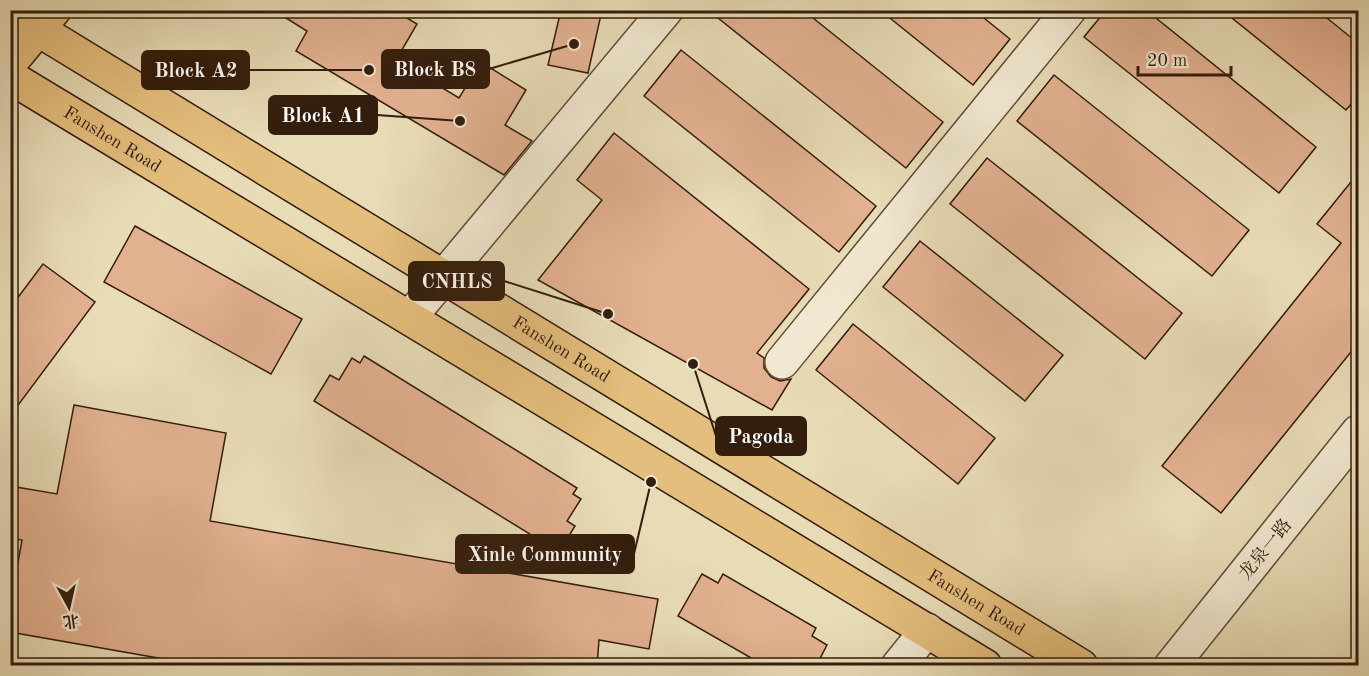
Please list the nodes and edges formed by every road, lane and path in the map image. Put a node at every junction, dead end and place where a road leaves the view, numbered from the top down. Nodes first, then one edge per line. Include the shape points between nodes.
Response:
1 (666, 10) edge
2 (1069, 10) edge
3 (25, 15) edge
4 (10, 63) edge
5 (10, 77) edge
6 (445, 275) junction
7 (411, 316) junction
8 (782, 362) dead end
9 (1359, 432) edge
10 (927, 630) junction
11 (898, 666) edge
12 (985, 666) edge
13 (1081, 666) edge
14 (1171, 666) edge

1 - 6 street
2 - 8 street
3 - 4 main road
3 - 6 main road, Fanshen Road
5 - 7 main road, Fanshen Road
6 - 7 street
6 - 13 main road, Fanshen Road
7 - 10 main road, Fanshen Road
9 - 14 street, 龙泉一路
10 - 11 street
10 - 12 main road, Fanshen Road

